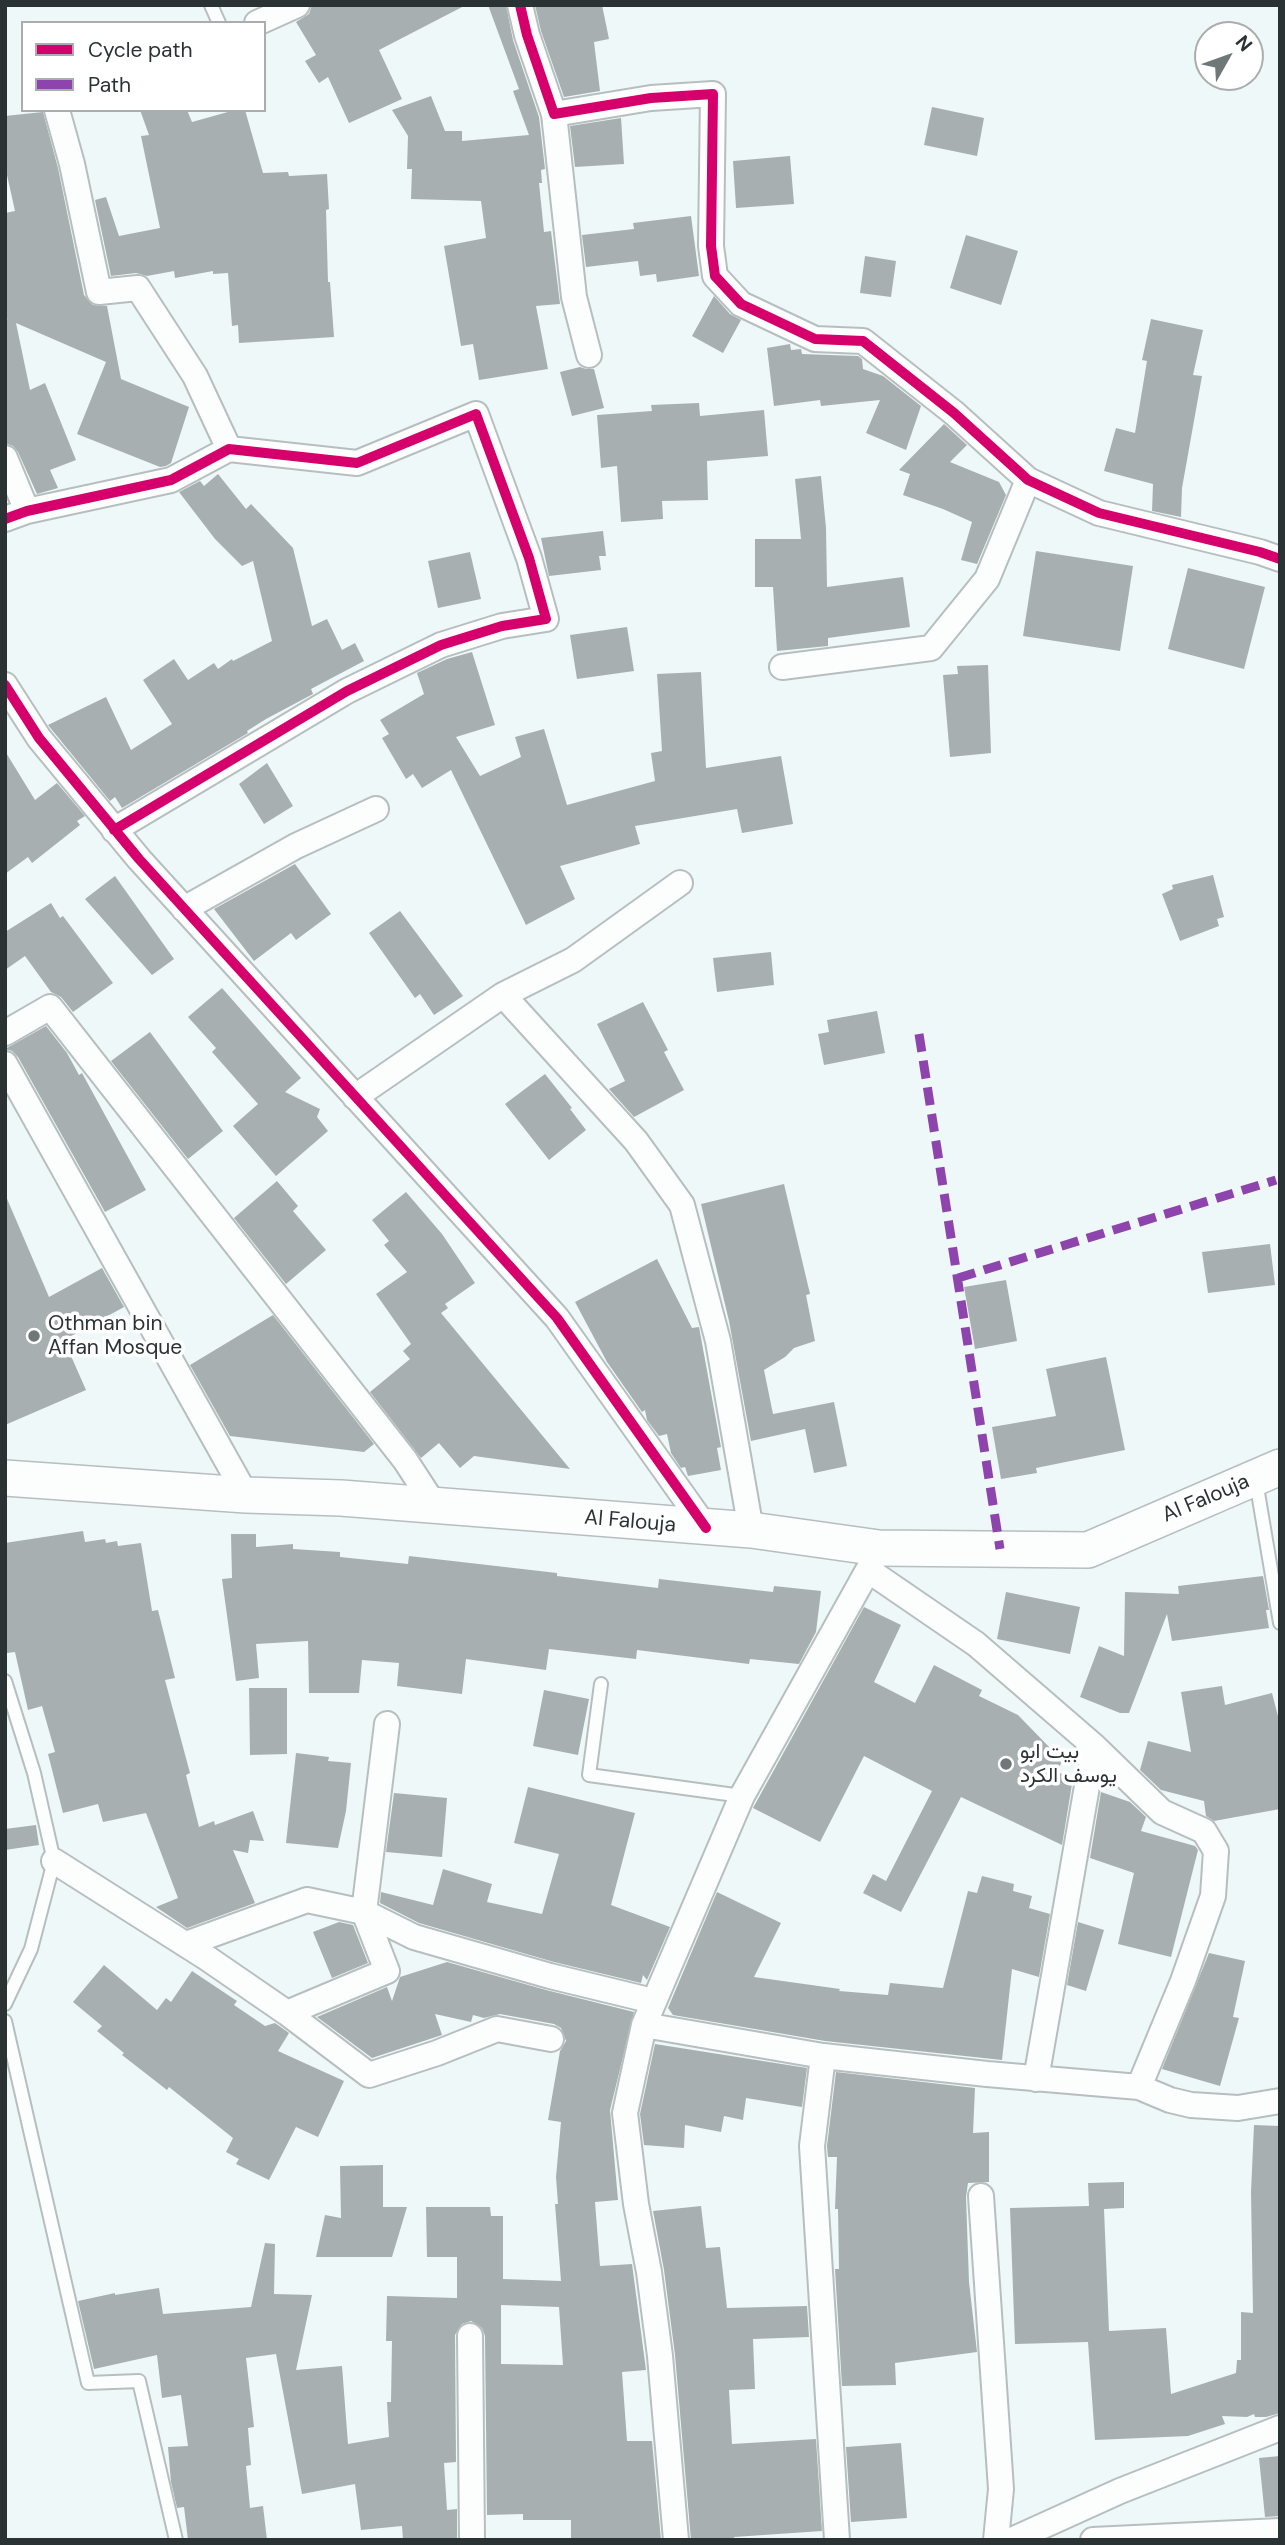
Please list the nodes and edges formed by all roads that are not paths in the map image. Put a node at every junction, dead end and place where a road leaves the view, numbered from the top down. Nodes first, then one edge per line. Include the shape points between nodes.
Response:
1 (211, 5) edge
2 (297, 5) edge
3 (520, 5) edge
4 (218, 21) edge
5 (261, 21) edge
6 (58, 112) edge
7 (554, 114) junction
8 (589, 355) dead end
9 (229, 449) junction
10 (5, 458) edge
11 (1028, 480) junction
12 (16, 515) edge
13 (1280, 559) edge
14 (782, 667) dead end
15 (5, 685) edge
16 (376, 809) dead end
17 (114, 831) junction
18 (680, 883) dead end
19 (184, 909) junction
20 (503, 995) junction
21 (5, 1033) edge
22 (5, 1064) edge
23 (355, 1097) junction
24 (1268, 1472) edge
25 (5, 1478) edge
26 (246, 1495) junction
27 (435, 1506) junction
28 (706, 1528) junction
29 (751, 1530) junction
30 (874, 1559) junction
31 (1280, 1623) edge
32 (5, 1681) edge
33 (601, 1684) dead end
34 (387, 1724) dead end
35 (1094, 1746) junction
36 (743, 1796) junction
37 (54, 1861) junction
38 (364, 1912) junction
39 (186, 1944) junction
40 (653, 2001) junction
41 (5, 2004) edge
42 (287, 2013) junction
43 (5, 2021) edge
44 (645, 2025) junction
45 (551, 2039) dead end
46 (823, 2056) junction
47 (1036, 2079) junction
48 (1139, 2087) junction
49 (1280, 2101) edge
50 (981, 2196) dead end
51 (470, 2336) dead end
52 (1280, 2428) edge
53 (1280, 2531) edge
54 (176, 2540) edge
55 (472, 2540) edge
56 (676, 2540) edge
57 (837, 2540) edge
58 (996, 2540) edge
59 (1012, 2540) edge
60 (1093, 2540) edge

1 - 4 lane
2 - 5 street
3 - 7 street
6 - 9 street via 99,292 138,288 195,376
7 - 8 street via 574,297
7 - 11 street via 650,98 713,94 715,276 741,304 815,339 863,341 954,413
9 - 12 street via 171,480
9 - 17 street via 357,463 476,414 529,558 546,619 502,626 441,645 347,691
10 - 12 street
11 - 13 street via 1099,513
11 - 14 street via 987,579 931,648
15 - 17 street via 39,738
16 - 19 street via 296,846
17 - 19 street
18 - 20 street via 573,960
19 - 23 street
20 - 23 street
20 - 29 street via 636,1141 682,1205 718,1341
21 - 27 street via 50,1007 404,1460
22 - 26 street
23 - 28 street via 556,1318
24 - 30 main road, Al Falouja via 1088,1550
24 - 31 lane
25 - 26 main road, Al Falouja
26 - 27 main road, Al Falouja
27 - 28 main road, Al Falouja
28 - 29 main road, Al Falouja
29 - 30 main road, Al Falouja
30 - 35 street
30 - 36 street
32 - 37 lane via 34,1773
33 - 36 lane via 589,1775
34 - 38 street
35 - 47 street
35 - 48 street via 1162,1812 1204,1830 1216,1851 1213,1896
36 - 40 street
37 - 39 street
37 - 41 lane via 31,1949
38 - 39 street via 307,1900
38 - 40 street via 414,1937
38 - 42 street via 387,1971
39 - 42 street
40 - 44 street
42 - 45 street via 369,2075 497,2029
43 - 54 lane via 88,2383 139,2381
44 - 46 street
44 - 56 street via 625,2113 660,2356
46 - 47 street
46 - 57 street via 812,2146
47 - 48 street
48 - 49 street via 1191,2105 1238,2108
50 - 58 street via 1001,2489
51 - 55 street
52 - 59 street via 1120,2491
53 - 60 street

